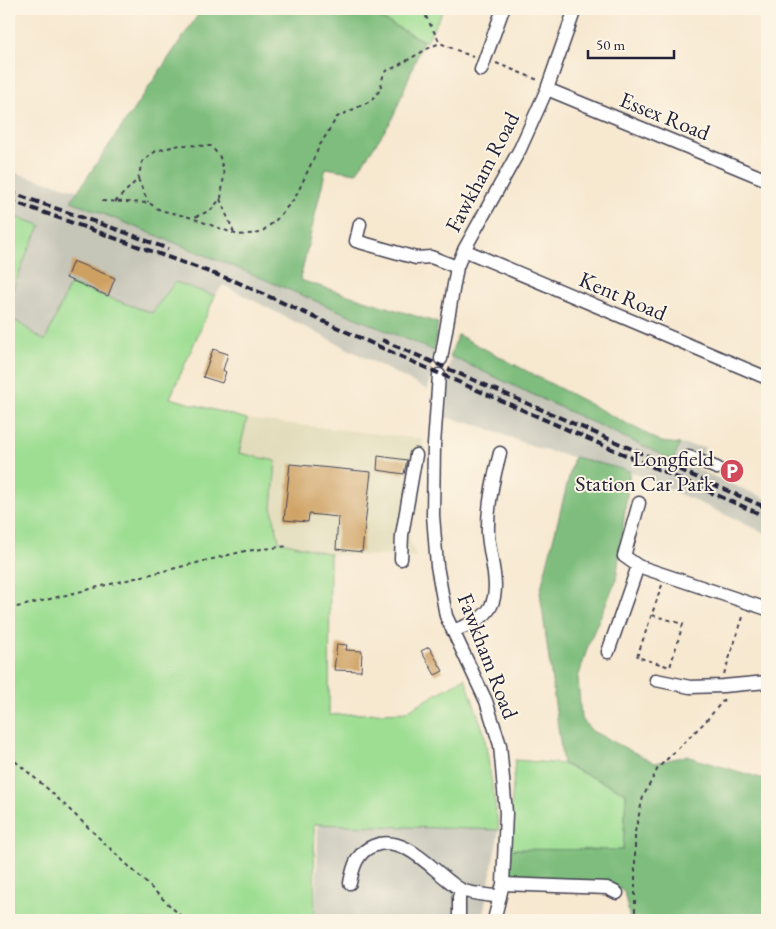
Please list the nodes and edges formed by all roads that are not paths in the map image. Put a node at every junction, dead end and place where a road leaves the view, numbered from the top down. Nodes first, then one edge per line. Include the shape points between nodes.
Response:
1 (503, 9) edge
2 (575, 9) edge
3 (483, 63) road end
4 (548, 87) junction
5 (767, 180) edge
6 (360, 224) dead end
7 (464, 250) junction
8 (457, 267) junction
9 (441, 359) dead end
10 (439, 375) dead end
11 (767, 378) edge
12 (500, 454) dead end
13 (416, 455) dead end
14 (689, 457) dead end
15 (717, 468) dead end
16 (638, 503) dead end
17 (401, 558) dead end
18 (638, 566) junction
19 (767, 609) edge
20 (453, 631) junction
21 (608, 652) dead end
22 (656, 680) dead end
23 (767, 682) edge
24 (350, 883) dead end
25 (503, 884) junction
26 (462, 890) junction
27 (617, 893) dead end
28 (500, 897) junction
29 (459, 920) edge
30 (494, 920) edge

1 - 3 street
2 - 4 street, Fawkham Road
4 - 5 street, Essex Road
4 - 7 street, Fawkham Road via 520,149
6 - 8 street via 356,241 416,258 431,257
7 - 8 street, Fawkham Road
7 - 11 street, Kent Road
8 - 9 street, Fawkham Road
10 - 20 street, Fawkham Road via 433,515 437,566 446,616
12 - 20 street via 492,482 488,533 495,594 485,615
13 - 17 street
14 - 15 street
16 - 18 street via 624,556
18 - 19 street
18 - 21 street
20 - 25 street, Fawkham Road via 486,701 500,745 506,813
22 - 23 street via 690,687
24 - 26 street via 358,857 379,843 391,842 405,847
25 - 27 street via 607,888
25 - 28 street, Fawkham Road
26 - 28 street
26 - 29 street
28 - 30 street, Fawkham Road

